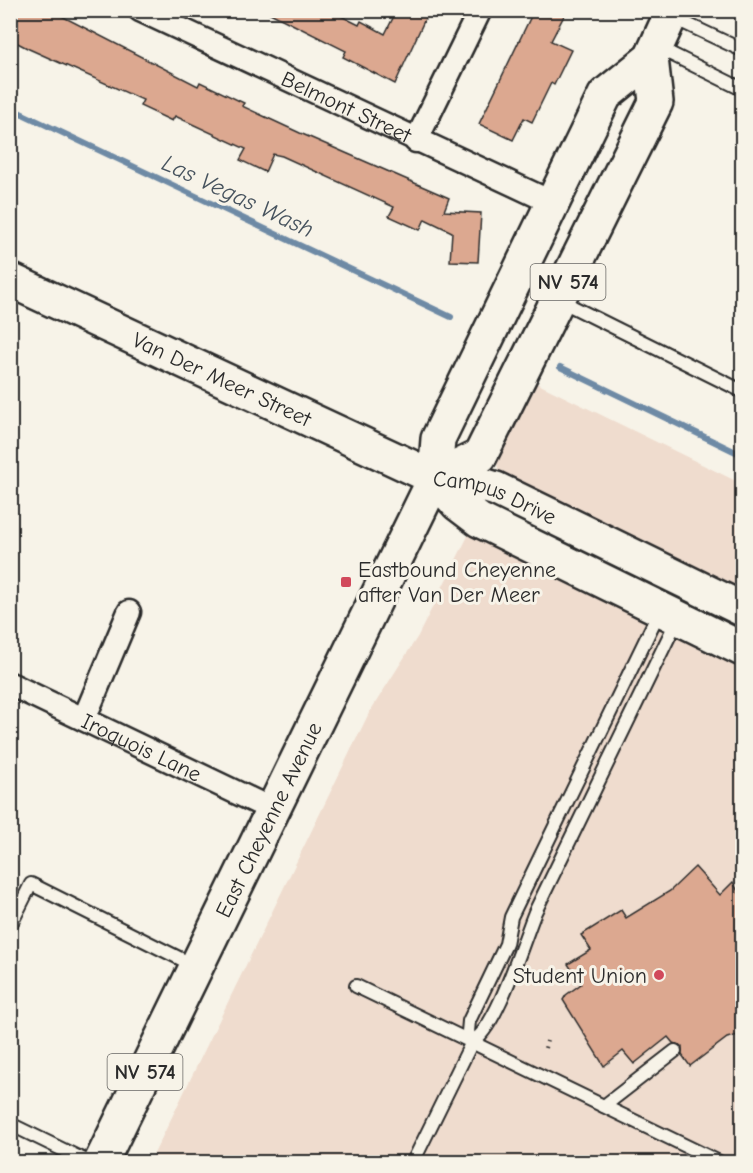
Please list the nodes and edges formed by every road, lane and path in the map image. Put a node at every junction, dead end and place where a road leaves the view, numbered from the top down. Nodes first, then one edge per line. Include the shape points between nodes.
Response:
1 (140, 10) edge
2 (480, 10) edge
3 (672, 13) edge
4 (742, 50) edge
5 (653, 52) junction
6 (742, 89) edge
7 (416, 141) junction
8 (553, 204) junction
9 (10, 280) edge
10 (559, 300) junction
11 (742, 391) edge
12 (435, 478) junction
13 (685, 581) junction
14 (742, 609) edge
15 (129, 612) dead end
16 (669, 613) junction
17 (742, 649) edge
18 (10, 684) edge
19 (84, 719) junction
20 (273, 810) junction
21 (10, 926) edge
22 (196, 967) junction
23 (356, 986) dead end
24 (547, 1041) dead end
25 (472, 1042) junction
26 (544, 1048) dead end
27 (675, 1051) dead end
28 (604, 1106) junction
29 (10, 1124) edge
30 (88, 1162) edge
31 (100, 1162) edge
32 (413, 1162) edge
33 (719, 1162) edge

1 - 7 street, Belmont Street
2 - 7 street
3 - 4 lane
3 - 5 main road, East Cheyenne Avenue / NV 574
5 - 6 lane
5 - 8 main road, East Cheyenne Avenue / NV 574 via 605,95
5 - 10 main road, NV 574 via 656,102
7 - 8 street, Belmont Street
8 - 12 main road, East Cheyenne Avenue / NV 574 via 438,439
9 - 12 main road, Van Der Meer Street
10 - 11 lane
10 - 12 main road, NV 574 via 480,456
12 - 13 main road, Campus Drive via 470,481 496,489
12 - 16 main road, Campus Drive via 479,520
12 - 20 main road, East Cheyenne Avenue / NV 574
13 - 14 main road, Campus Drive
13 - 16 main road
15 - 19 street
16 - 17 main road, Campus Drive
16 - 25 lane via 535,912 525,945 486,1028
16 - 25 lane via 511,917 506,944 469,1021
18 - 19 street, Iroquois Lane
19 - 20 street, Iroquois Lane
20 - 22 main road, East Cheyenne Avenue / NV 574
21 - 22 lane via 31,884
22 - 31 main road, East Cheyenne Avenue / NV 574
23 - 25 lane
24 - 26 path
25 - 28 lane
25 - 32 lane
27 - 28 lane
28 - 33 lane
29 - 30 lane

